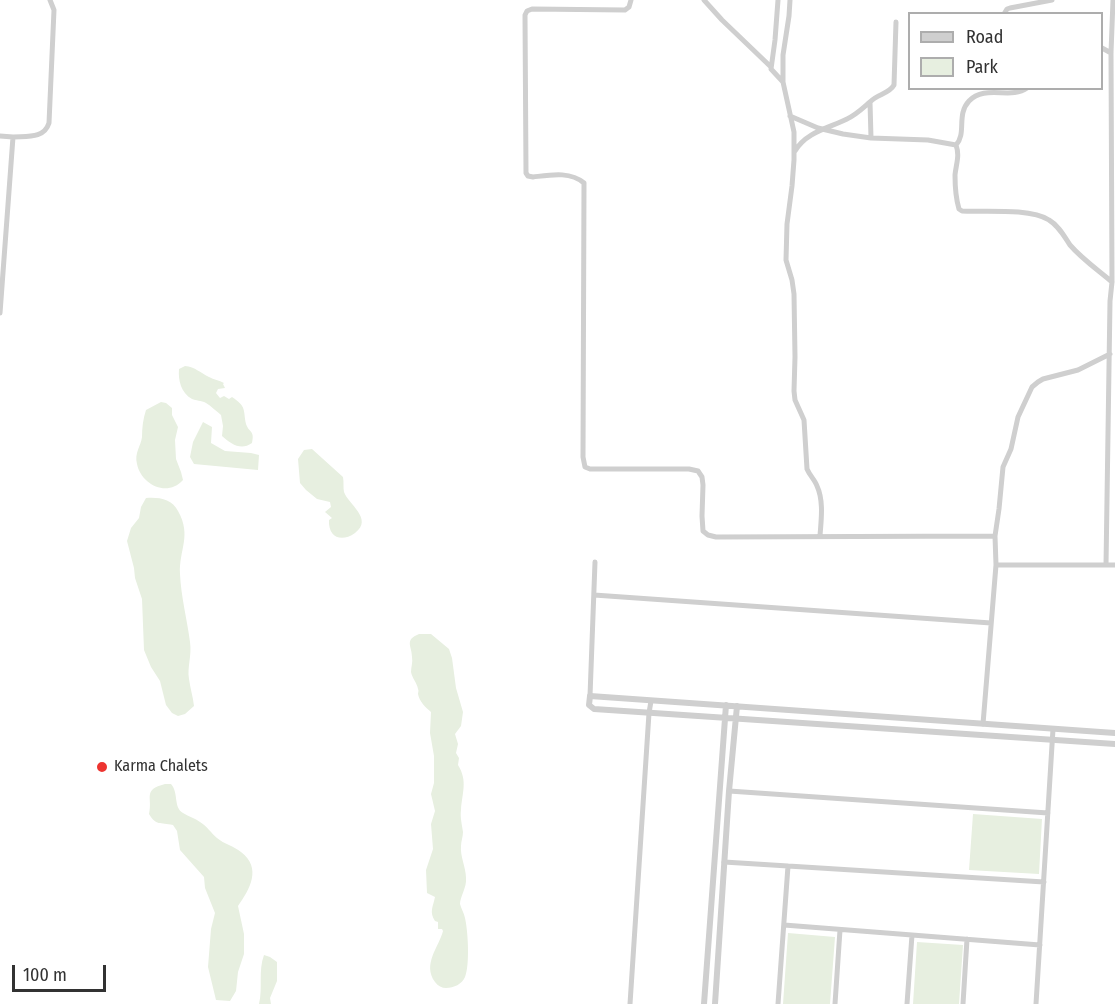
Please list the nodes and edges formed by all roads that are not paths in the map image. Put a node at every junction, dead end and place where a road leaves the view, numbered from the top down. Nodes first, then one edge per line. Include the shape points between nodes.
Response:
1 (50, 0) edge
2 (631, 0) edge
3 (704, 0) edge
4 (778, 0) edge
5 (790, 0) edge
6 (1052, 0) edge
7 (1113, 0) edge
8 (1005, 12) edge
9 (896, 22) dead end
10 (1103, 49) edge
11 (1111, 53) junction
12 (771, 67) junction
13 (783, 82) junction
14 (1024, 90) edge
15 (1113, 99) edge
16 (870, 102) junction
17 (790, 116) junction
18 (822, 129) junction
19 (0, 136) edge
20 (13, 137) junction
21 (871, 138) junction
22 (956, 145) junction
23 (795, 152) junction
24 (0, 216) edge
25 (7, 216) junction
26 (1112, 282) junction
27 (0, 313) edge
28 (1113, 326) edge
29 (1110, 354) junction
30 (820, 536) junction
31 (995, 536) junction
32 (595, 562) dead end
33 (996, 565) junction
34 (1106, 565) junction
35 (1115, 565) edge
36 (594, 595) junction
37 (991, 623) junction
38 (590, 696) junction
39 (651, 701) junction
40 (726, 705) junction
41 (737, 706) junction
42 (649, 713) junction
43 (725, 718) junction
44 (736, 719) junction
45 (983, 724) junction
46 (1053, 729) junction
47 (1115, 733) edge
48 (1052, 740) junction
49 (1115, 744) edge
50 (729, 791) junction
51 (1048, 813) junction
52 (724, 862) junction
53 (788, 866) junction
54 (1044, 882) junction
55 (784, 925) junction
56 (840, 930) junction
57 (912, 935) junction
58 (967, 939) junction
59 (1040, 945) junction
60 (630, 1004) edge
61 (704, 1004) edge
62 (715, 1004) edge
63 (778, 1004) edge
64 (835, 1004) edge
65 (907, 1004) edge
66 (963, 1004) edge
67 (1036, 1004) edge

1 - 20 street via 54,10 49,123 40,135
2 - 30 street via 625,10 532,9 525,15 526,173 533,177 573,176 584,183 585,467 698,471 703,485 703,531 708,535
3 - 12 street
4 - 12 street
5 - 13 street
6 - 8 street
7 - 11 street
9 - 16 street via 894,85
10 - 11 street
11 - 15 street
12 - 13 street
13 - 17 street
14 - 22 street via 972,98 963,110 961,137
15 - 26 street
16 - 18 street via 847,119
16 - 21 street
17 - 18 street
17 - 23 street
18 - 21 street
18 - 23 street via 802,141
19 - 20 street
20 - 25 street
21 - 22 street
22 - 26 street via 959,209 1016,212 1048,219 1078,253
23 - 30 street via 786,242 794,294 794,391 804,420 807,469 818,486
24 - 25 street
25 - 27 street
26 - 28 street
28 - 29 street
29 - 31 street via 1078,370 1043,379 1032,387 1003,467
29 - 34 street
30 - 31 street
31 - 33 street
32 - 36 street
33 - 34 street
33 - 37 street
34 - 35 street
36 - 37 street
36 - 38 street
37 - 45 street
38 - 39 street
38 - 42 street via 589,705 594,709
39 - 40 street
39 - 42 street
40 - 41 street
40 - 43 street
41 - 44 street
41 - 45 street
42 - 43 street
42 - 60 street
43 - 44 street
43 - 61 street
44 - 48 street
44 - 50 street
45 - 46 street
46 - 47 street
46 - 48 street
48 - 49 street
48 - 51 street
50 - 51 street
50 - 52 street
51 - 54 street
52 - 53 street
52 - 62 street
53 - 54 street
53 - 55 street
54 - 59 street
55 - 56 street
55 - 63 street
56 - 57 street
56 - 64 street
57 - 58 street
57 - 65 street
58 - 59 street
58 - 66 street
59 - 67 street

